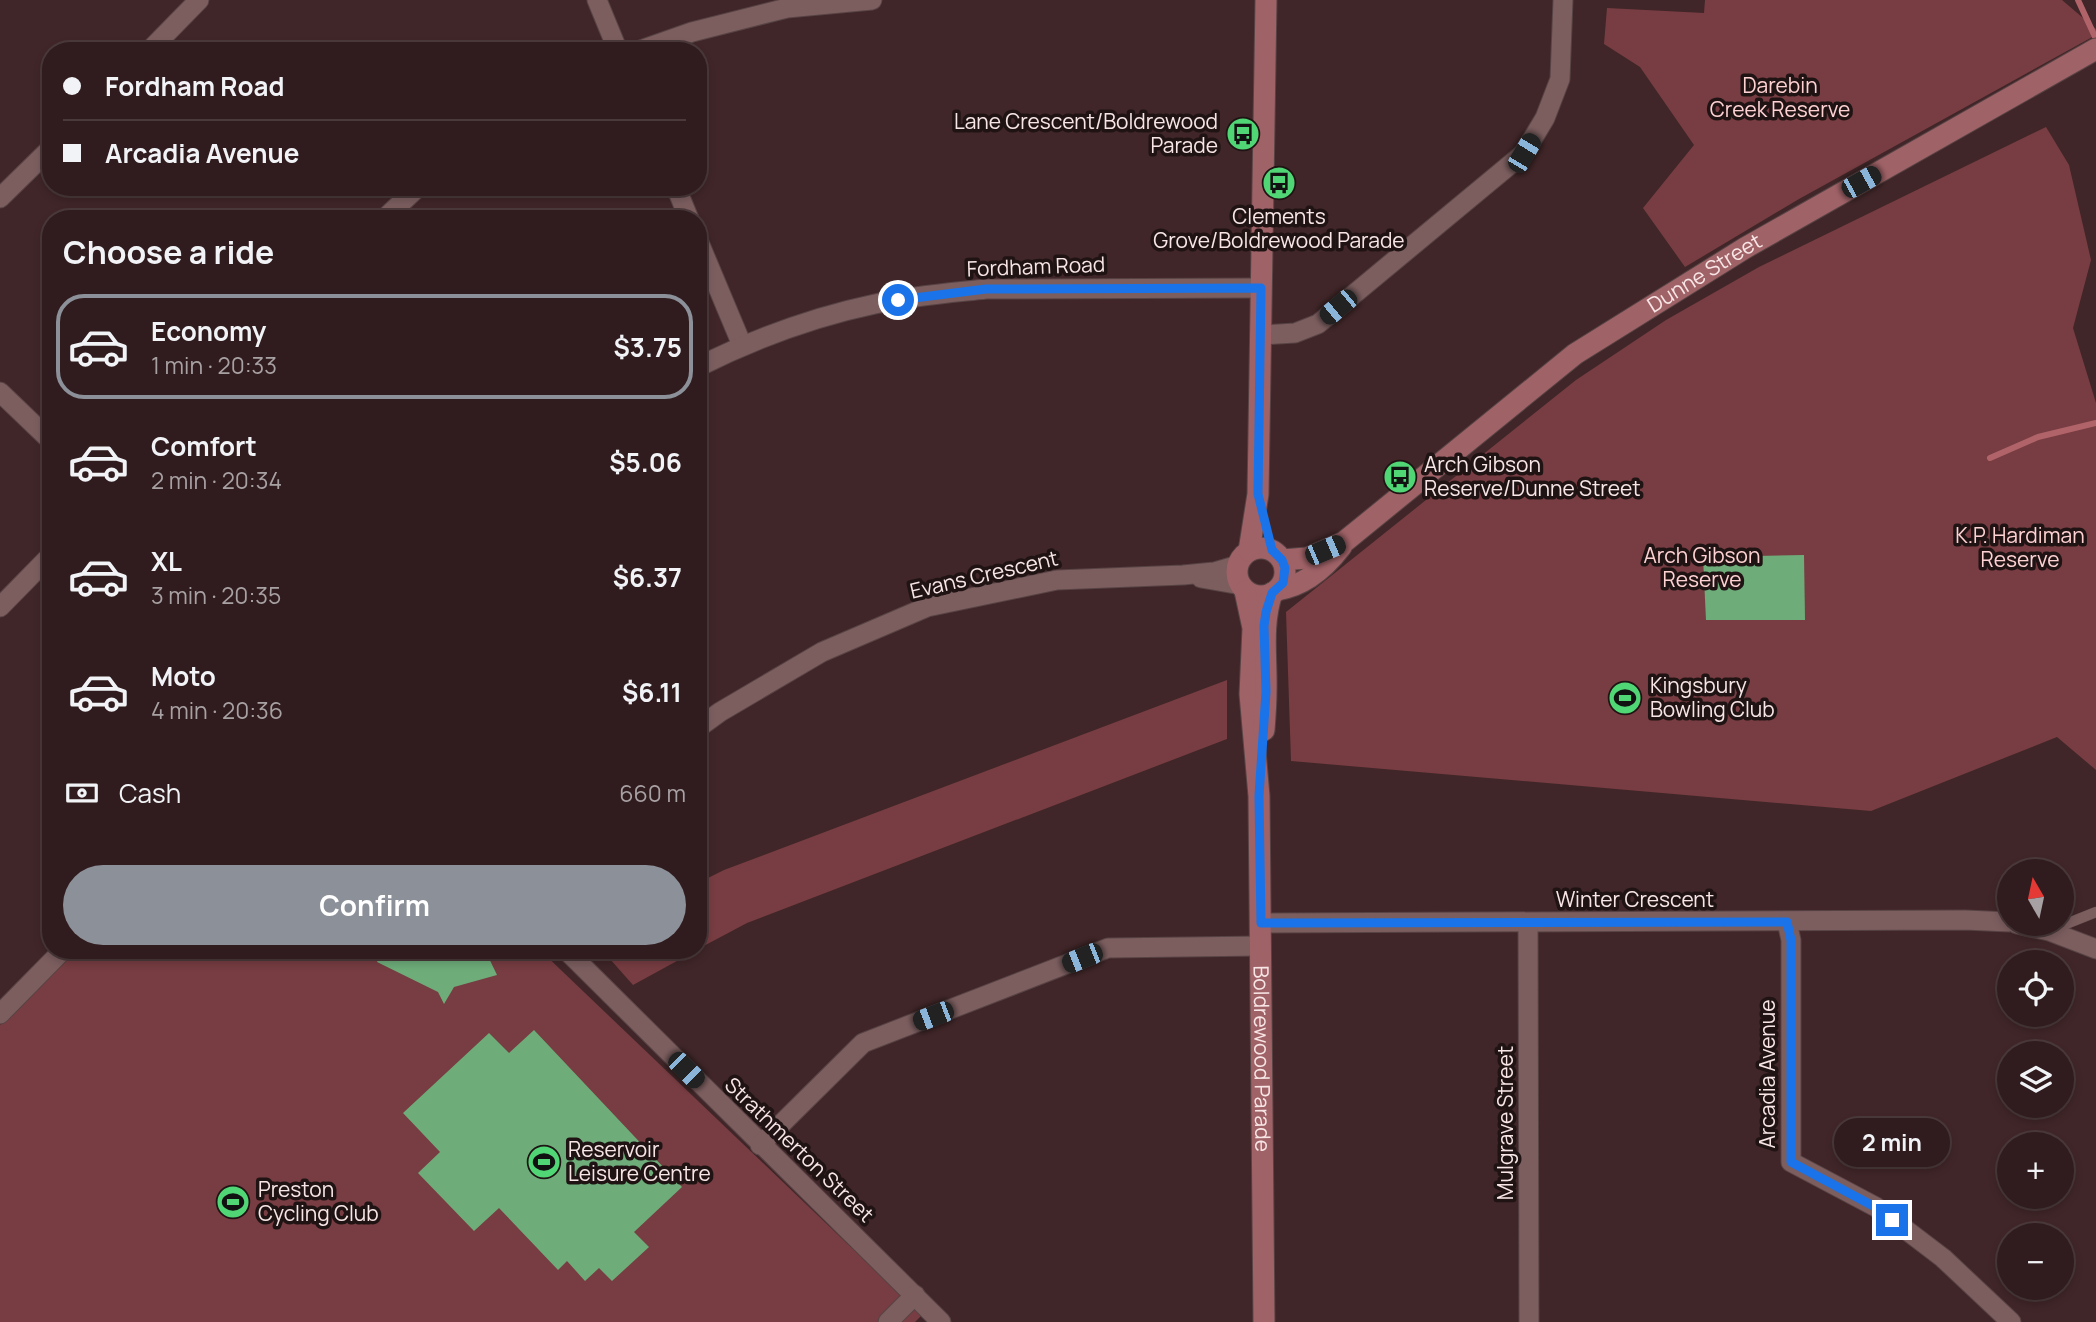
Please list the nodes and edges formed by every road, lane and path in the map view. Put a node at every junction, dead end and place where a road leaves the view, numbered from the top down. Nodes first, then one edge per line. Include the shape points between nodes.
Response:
1 (199, 0) edge
2 (597, 0) edge
3 (872, 0) edge
4 (1266, 0) edge
5 (1563, 0) edge
6 (158, 42) edge
7 (614, 42) edge
8 (664, 42) edge
9 (2096, 49) edge
10 (42, 157) edge
11 (408, 196) edge
12 (0, 198) edge
13 (394, 210) edge
14 (707, 261) edge
15 (1261, 288) junction
16 (1260, 335) junction
17 (743, 345) junction
18 (707, 363) edge
19 (0, 392) edge
20 (42, 432) edge
21 (1258, 494) junction
22 (1344, 542) junction
23 (1277, 555) junction
24 (42, 564) edge
25 (1243, 573) junction
26 (1275, 592) junction
27 (0, 607) edge
28 (707, 722) edge
29 (1259, 796) junction
30 (2096, 912) edge
31 (2074, 921) edge
32 (1787, 922) junction
33 (1997, 922) edge
34 (1261, 923) junction
35 (1528, 923) junction
36 (2062, 936) edge
37 (1261, 946) junction
38 (2096, 949) edge
39 (54, 959) edge
40 (575, 959) edge
41 (0, 1014) edge
42 (760, 1145) junction
43 (915, 1295) junction
44 (888, 1322) edge
45 (941, 1322) edge
46 (1264, 1322) edge
47 (1529, 1322) edge
48 (2011, 1322) edge

1 - 6 street
2 - 7 street
3 - 8 street via 786,8
4 - 15 main road, Boldrewood Parade
5 - 16 street via 1560,79 1545,118 1524,153 1318,324 1296,333
9 - 22 main road, Dunne Street via 1745,248 1575,354
10 - 12 street
11 - 13 street
14 - 17 street
15 - 16 main road, Boldrewood Parade
15 - 17 street, Fordham Road via 986,289 875,304
16 - 21 main road, Boldrewood Parade
17 - 18 street, Fordham Road
19 - 20 street
21 - 23 main road, Boldrewood Parade
21 - 25 main road, Boldrewood Parade
22 - 23 main road, Dunne Street via 1307,558
22 - 26 main road, Dunne Street via 1314,574
23 - 25 main road via 1256,548
23 - 26 main road via 1285,576
24 - 27 street
25 - 26 main road via 1259,596
25 - 28 street, Evans Crescent via 1057,580 927,607 822,652
25 - 29 main road, Boldrewood Parade via 1253,628 1250,694
26 - 29 main road, Boldrewood Parade via 1264,626 1266,692
29 - 34 main road, Boldrewood Parade
30 - 31 lane
32 - 33 street, Winter Crescent
32 - 35 street, Winter Crescent
32 - 48 street, Arcadia Avenue via 1791,940 1791,1162 1875,1207 1943,1258
34 - 35 street, Winter Crescent
34 - 37 main road, Boldrewood Parade
35 - 47 street, Mulgrave Street
36 - 38 street
37 - 42 street via 1108,948 863,1043
37 - 46 main road, Boldrewood Parade
39 - 41 street
40 - 42 street, Strathmerton Street
42 - 43 street, Strathmerton Street
43 - 44 street
43 - 45 street, Strathmerton Street

